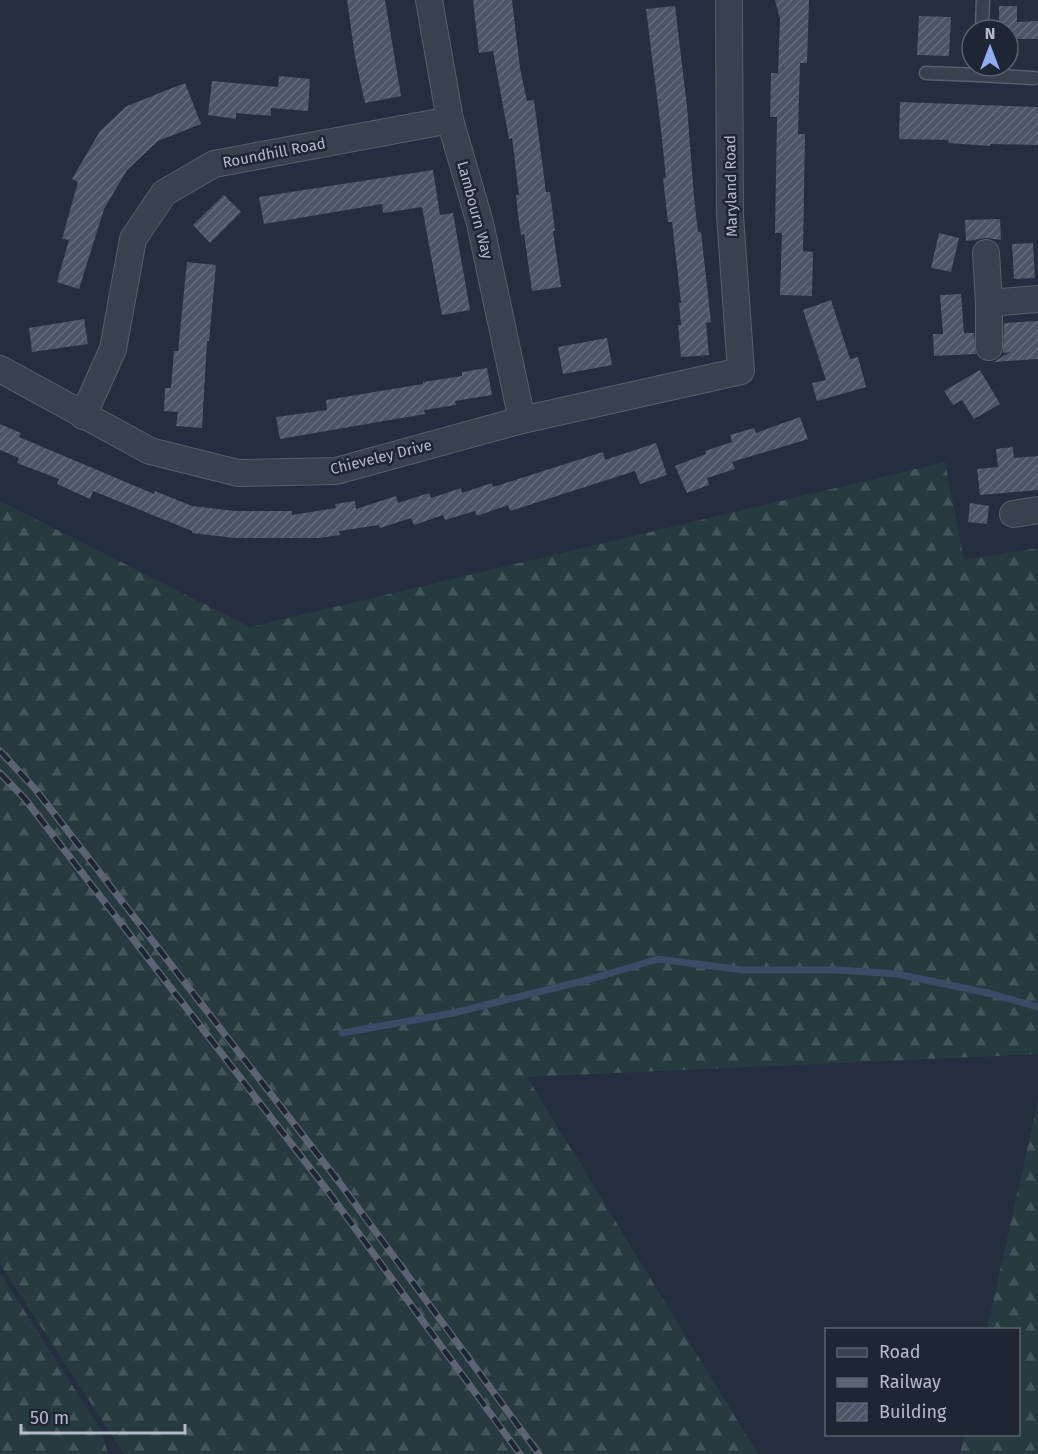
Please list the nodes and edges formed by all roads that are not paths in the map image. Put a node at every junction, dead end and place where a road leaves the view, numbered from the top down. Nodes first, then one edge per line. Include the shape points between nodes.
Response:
1 (429, 0) edge
2 (729, 0) edge
3 (983, 0) edge
4 (982, 18) edge
5 (960, 71) edge
6 (926, 73) dead end
7 (1020, 76) edge
8 (1034, 78) dead end
9 (450, 120) junction
10 (986, 253) dead end
11 (1038, 299) edge
12 (989, 303) junction
13 (989, 347) dead end
14 (0, 369) edge
15 (741, 371) joint
16 (83, 416) junction
17 (522, 420) junction
18 (1038, 510) edge
19 (1013, 514) dead end

1 - 9 street, Lambourn Way
2 - 15 street, Maryland Road via 730,215
3 - 4 lane
5 - 6 lane
7 - 8 lane
9 - 16 street, Roundhill Road via 214,164 164,193 133,238 113,349
9 - 17 street, Lambourn Way via 480,222
10 - 12 street
11 - 12 street
12 - 13 street
14 - 16 street, Chieveley Drive
15 - 17 street, Chieveley Drive
16 - 17 street, Chieveley Drive via 150,451 238,473 336,471
18 - 19 street

